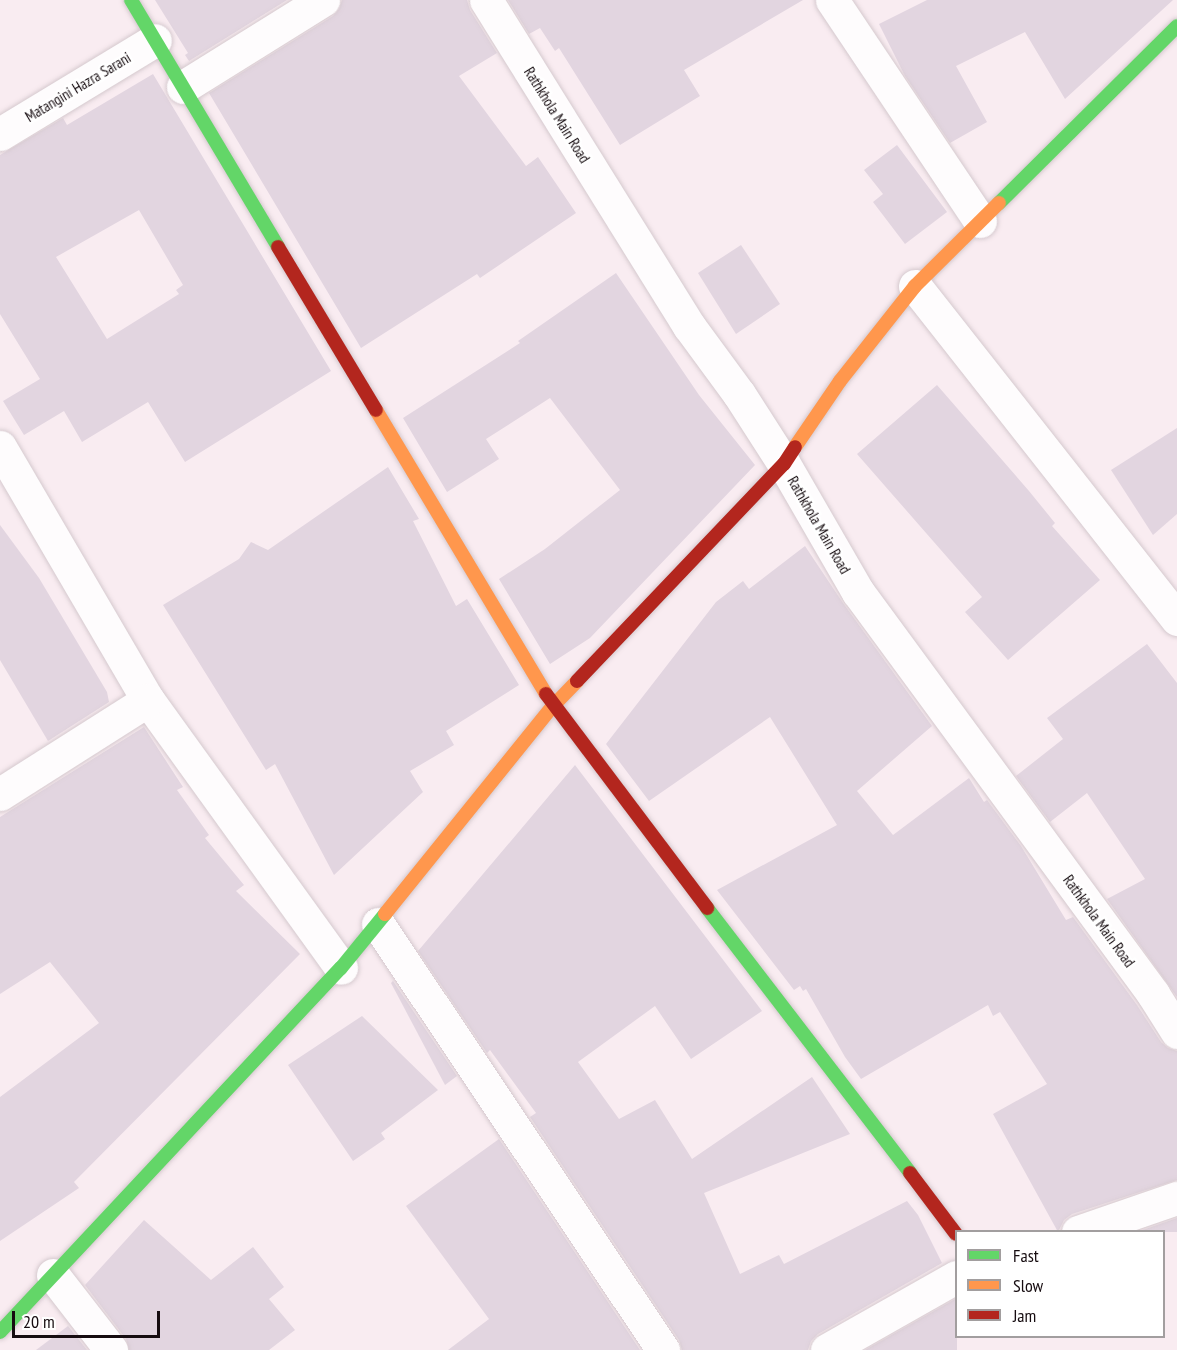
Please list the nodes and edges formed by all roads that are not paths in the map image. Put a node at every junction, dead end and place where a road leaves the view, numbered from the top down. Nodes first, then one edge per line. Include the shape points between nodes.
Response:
1 (131, 0) edge
2 (323, 0) edge
3 (486, 0) edge
4 (832, 0) edge
5 (1177, 26) edge
6 (155, 40) junction
7 (183, 87) junction
8 (0, 134) edge
9 (980, 221) junction
10 (915, 286) junction
11 (0, 447) edge
12 (784, 464) junction
13 (1177, 619) edge
14 (148, 699) junction
15 (553, 706) junction
16 (0, 794) edge
17 (378, 924) junction
18 (341, 968) junction
19 (1177, 1032) edge
20 (1177, 1198) edge
21 (1084, 1230) edge
22 (955, 1231) edge
23 (53, 1275) junction
24 (955, 1278) edge
25 (0, 1332) edge
26 (111, 1350) edge
27 (663, 1350) edge
28 (827, 1350) edge

1 - 6 street
2 - 7 street
3 - 12 street, Rathkhola Main Road via 683,317
4 - 9 street
5 - 9 street
6 - 7 street
6 - 8 street, Matangini Hazra Sarani
7 - 15 street
9 - 10 street
10 - 12 street via 840,381
10 - 13 street
11 - 14 street
12 - 15 street
12 - 19 street, Rathkhola Main Road via 858,592
14 - 16 street
14 - 18 street
15 - 17 street
15 - 22 street
17 - 18 street
17 - 27 street
18 - 23 street
20 - 21 street
23 - 25 street
23 - 26 street
24 - 28 street

